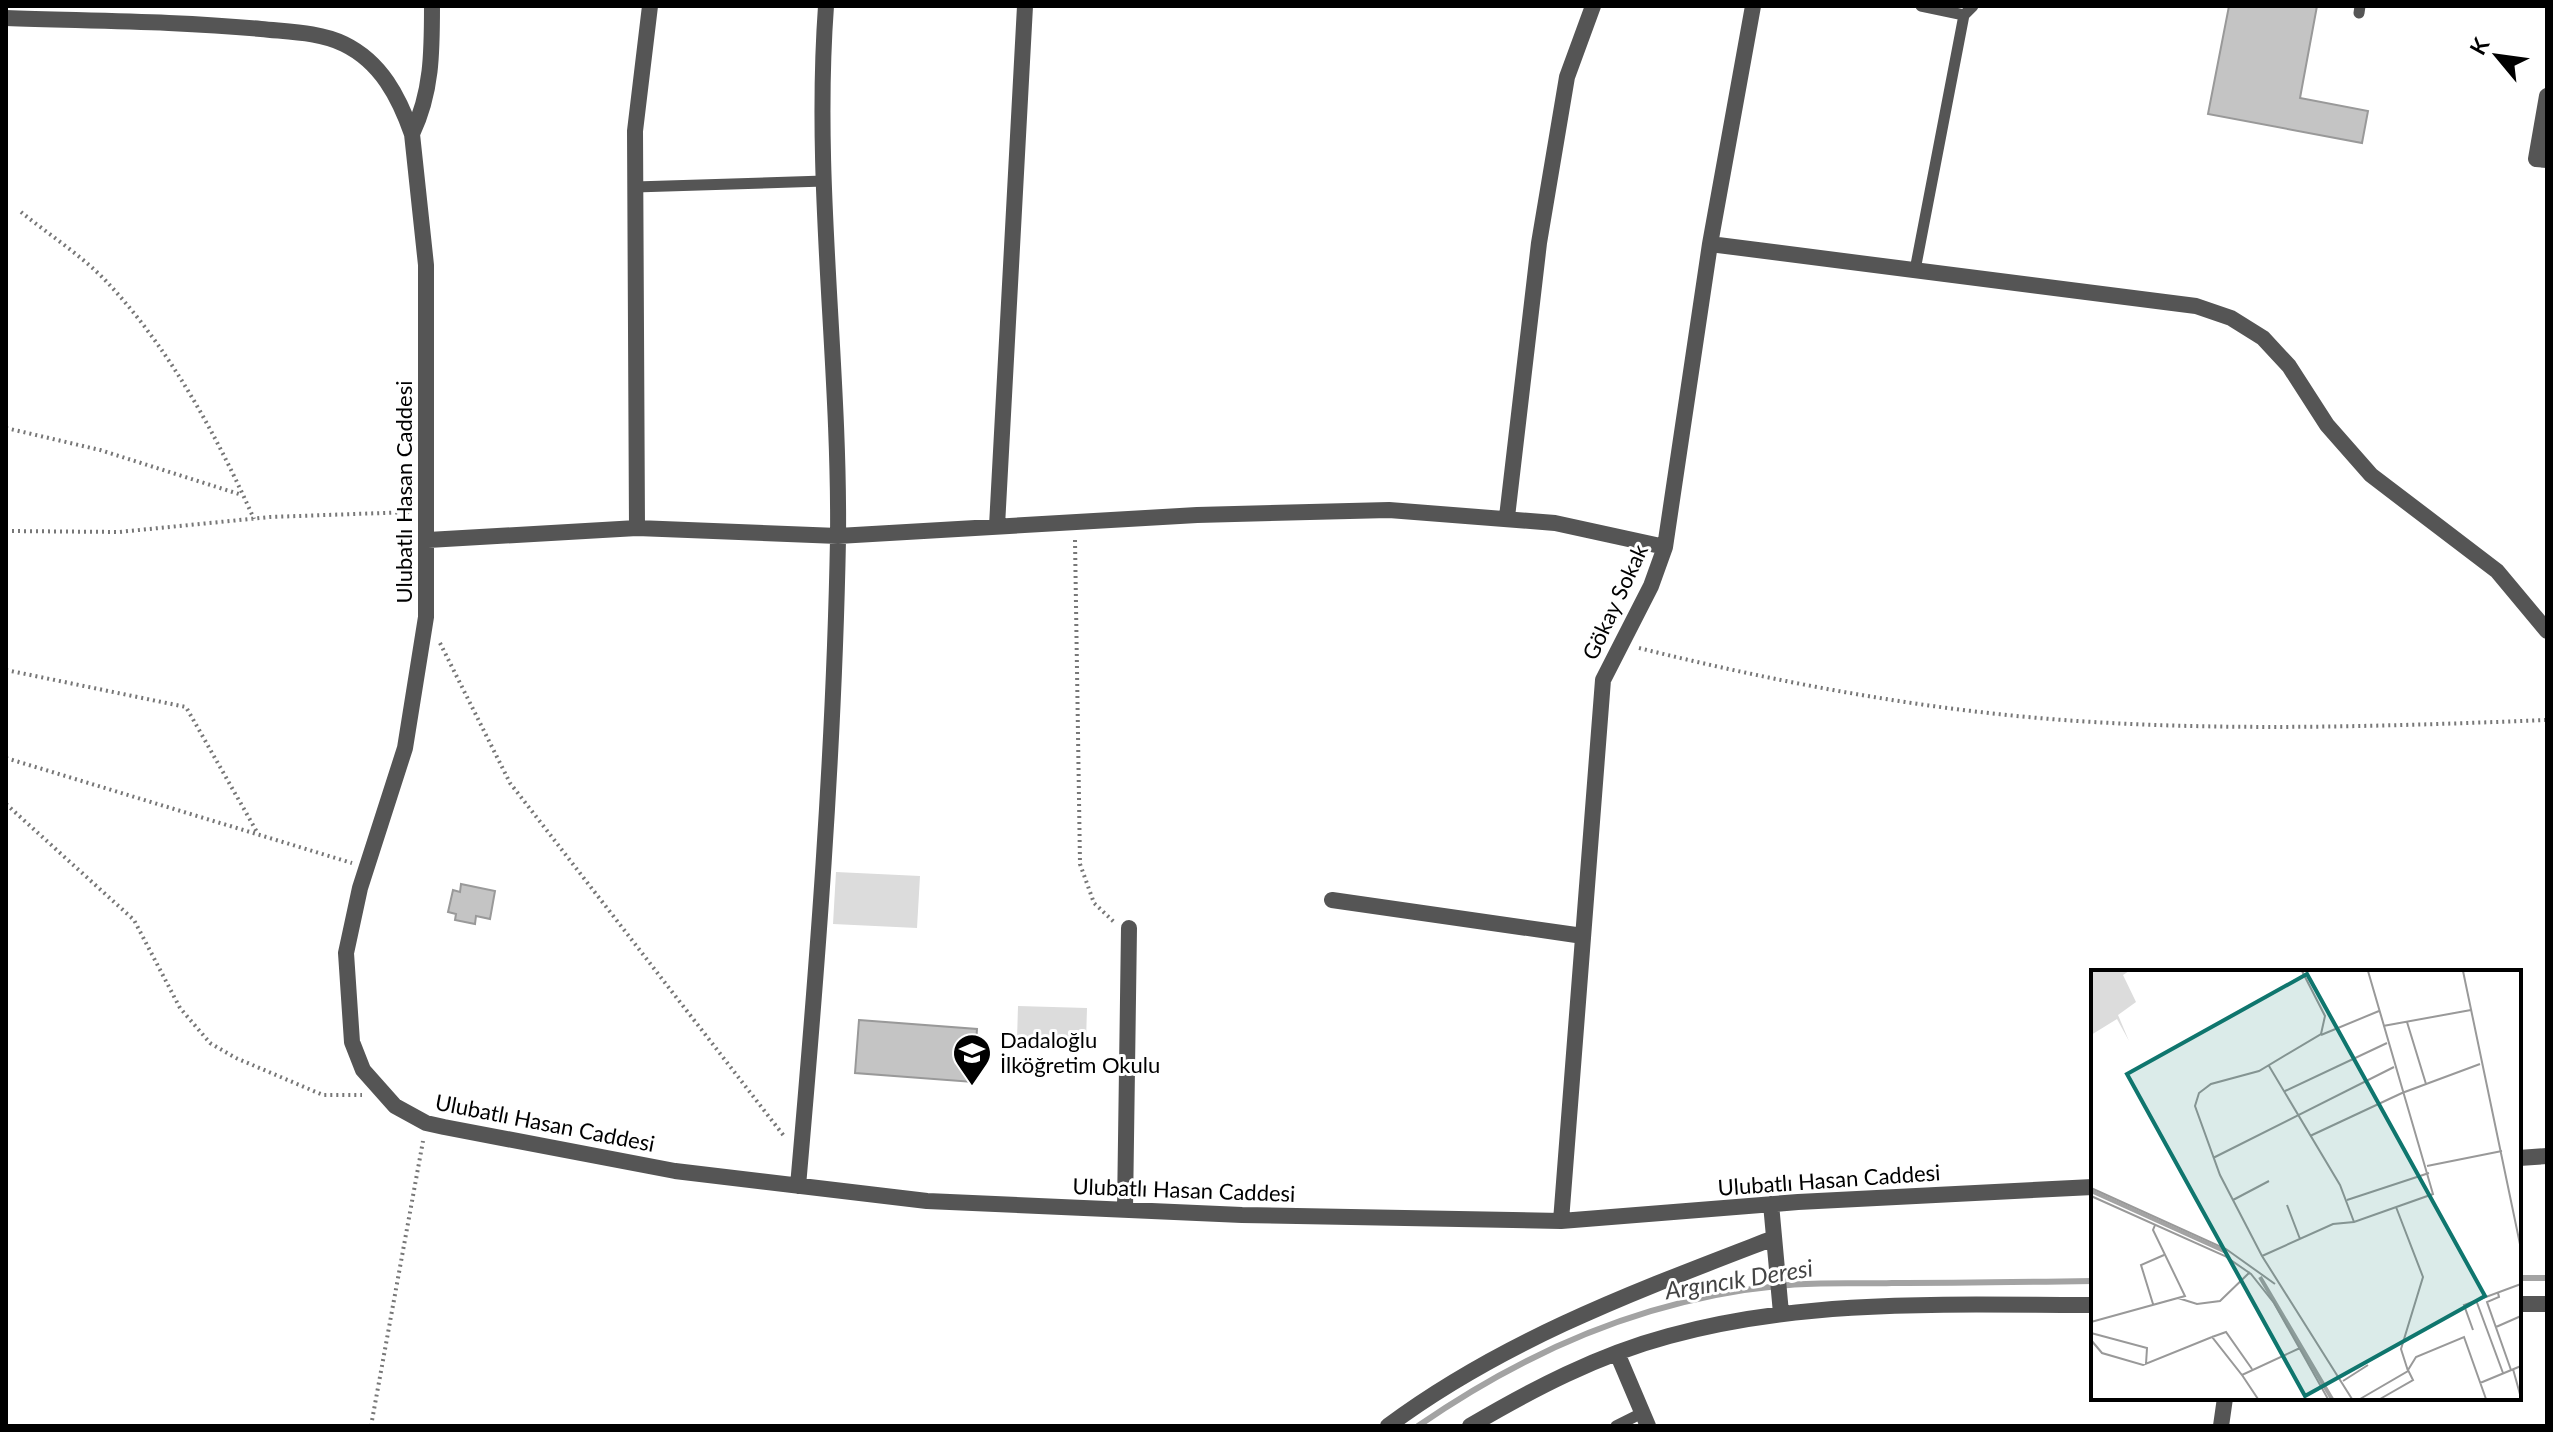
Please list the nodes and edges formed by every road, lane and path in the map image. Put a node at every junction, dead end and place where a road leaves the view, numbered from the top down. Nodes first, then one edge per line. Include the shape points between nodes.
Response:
1 (432, 6) edge
2 (650, 6) edge
3 (826, 6) edge
4 (1025, 6) edge
5 (1593, 6) edge
6 (1753, 6) edge
7 (1921, 6) edge
8 (1969, 10) edge
9 (6, 18) edge
10 (2547, 96) edge
11 (412, 134) junction
12 (2547, 160) edge
13 (824, 181) junction
14 (635, 187) junction
15 (21, 212) dead end
16 (1710, 244) junction
17 (1915, 270) junction
18 (6, 428) edge
19 (243, 495) junction
20 (427, 511) junction
21 (1507, 517) junction
22 (254, 519) junction
23 (1075, 521) junction
24 (997, 526) junction
25 (6, 528) edge
26 (637, 528) junction
27 (838, 536) junction
28 (428, 540) junction
29 (1665, 547) junction
30 (426, 617) junction
31 (2547, 631) edge
32 (1621, 644) junction
33 (6, 670) edge
34 (2547, 720) edge
35 (6, 758) edge
36 (6, 804) edge
37 (258, 835) junction
38 (366, 867) junction
39 (1332, 900) dead end
40 (1129, 928) joint
41 (1583, 936) junction
42 (381, 1095) junction
43 (426, 1123) junction
44 (2547, 1156) edge
45 (801, 1157) junction
46 (2521, 1158) edge
47 (798, 1186) junction
48 (2091, 1187) edge
49 (1771, 1204) junction
50 (1125, 1210) junction
51 (1561, 1221) junction
52 (1774, 1238) junction
53 (2521, 1304) edge
54 (2547, 1304) edge
55 (2091, 1305) edge
56 (1781, 1313) junction
57 (1617, 1353) junction
58 (2225, 1400) edge
59 (1645, 1420) edge
60 (371, 1426) edge
61 (1388, 1426) edge
62 (1470, 1426) edge
63 (1616, 1426) edge
64 (2221, 1426) edge

1 - 11 street via 432,70
2 - 14 street via 635,131
3 - 13 street
4 - 24 street
5 - 21 street via 1567,77 1539,243
6 - 16 street, Gökay Sokak
7 - 8 lane
8 - 17 lane
9 - 11 street, Ulubatlı Hasan Caddesi via 225,26 329,38 358,52 380,72
10 - 12 street via 2536,159
11 - 20 street, Ulubatlı Hasan Caddesi via 426,265
13 - 14 lane
13 - 27 street
14 - 26 street
15 - 19 path via 104,279 131,311 201,412
16 - 17 street
16 - 29 street, Gökay Sokak
17 - 31 street via 2196,306 2247,326 2277,351 2327,425 2371,475 2497,571
18 - 19 path via 100,450
19 - 22 path
20 - 22 path
20 - 28 street, Ulubatlı Hasan Caddesi
21 - 23 street via 1389,510
21 - 29 street
22 - 25 path via 119,532
23 - 24 street
23 - 40 path via 1080,864 1098,909
24 - 27 street
26 - 27 street
26 - 28 street
27 - 45 street via 826,854
28 - 30 street, Ulubatlı Hasan Caddesi
29 - 32 street, Gökay Sokak
30 - 38 street, Ulubatlı Hasan Caddesi via 405,748
30 - 45 path via 510,783
32 - 34 path via 1868,696 2064,720 2368,727
32 - 41 street, Gökay Sokak via 1603,680
33 - 37 path via 186,707
35 - 37 path
36 - 42 path via 134,920 180,1008 210,1043 323,1095
37 - 38 path
38 - 42 street, Ulubatlı Hasan Caddesi via 346,953 356,1057
39 - 41 street
40 - 50 street
41 - 51 street, Gökay Sokak
42 - 43 street, Ulubatlı Hasan Caddesi
43 - 47 street, Ulubatlı Hasan Caddesi via 675,1171
43 - 60 path
44 - 46 street
45 - 47 street
47 - 50 street, Ulubatlı Hasan Caddesi via 927,1201
48 - 49 street, Ulubatlı Hasan Caddesi
49 - 51 street, Ulubatlı Hasan Caddesi
49 - 52 street
50 - 51 street, Ulubatlı Hasan Caddesi
52 - 56 street
52 - 61 street via 1508,1348
53 - 54 street
55 - 56 street via 1886,1305
56 - 57 street via 1668,1336
57 - 59 street
57 - 62 street
58 - 64 street
59 - 63 lane

